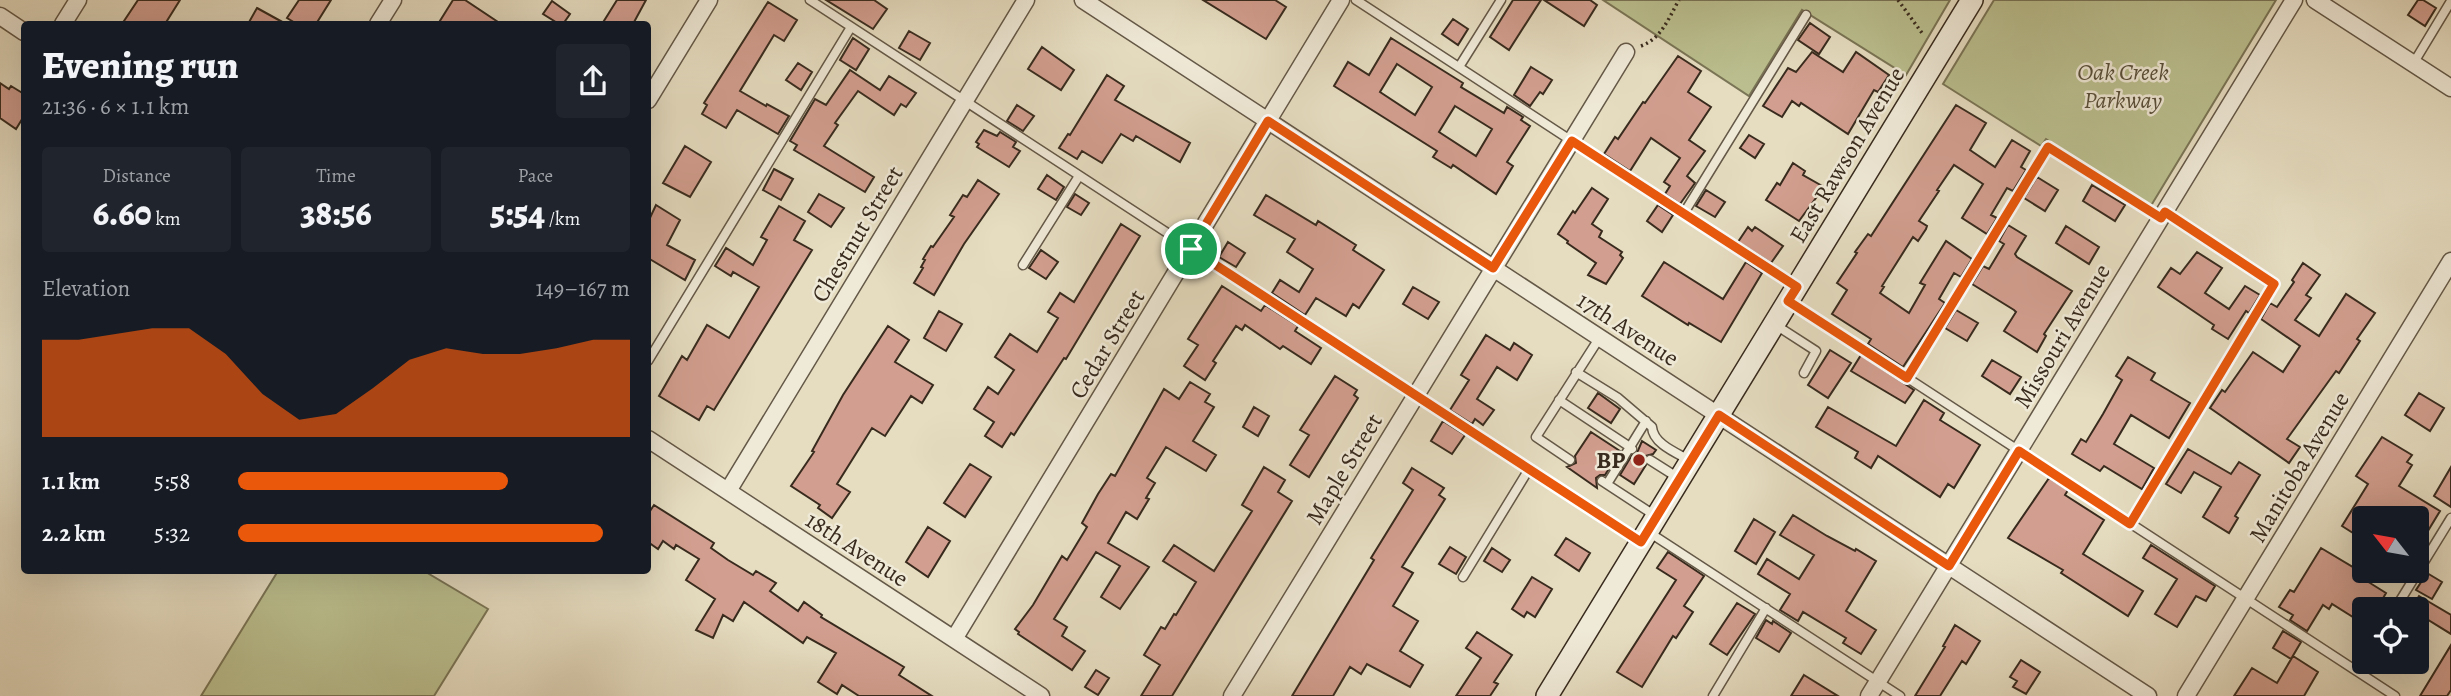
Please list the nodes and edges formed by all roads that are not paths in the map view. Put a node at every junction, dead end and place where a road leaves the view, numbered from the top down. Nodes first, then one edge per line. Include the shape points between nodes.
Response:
1 (78, 0) edge
2 (393, 0) edge
3 (709, 0) edge
4 (810, 0) edge
5 (1026, 0) edge
6 (1083, 0) edge
7 (1341, 0) edge
8 (1356, 0) edge
9 (1501, 0) edge
10 (1972, 0) edge
11 (2294, 0) edge
12 (2315, 0) edge
13 (2451, 1) edge
14 (1806, 15) dead end
15 (0, 16) edge
16 (65, 21) edge
17 (380, 21) edge
18 (851, 27) junction
19 (21, 30) edge
20 (1626, 52) road end
21 (2413, 64) junction
22 (1460, 68) junction
23 (2451, 88) edge
24 (651, 95) edge
25 (965, 101) junction
26 (1268, 121) junction
27 (1572, 141) junction
28 (1079, 176) junction
29 (1684, 214) junction
30 (2163, 215) junction
31 (1191, 249) junction
32 (2451, 261) edge
33 (1023, 265) dead end
34 (1493, 268) junction
35 (1793, 294) junction
36 (1774, 324) junction
37 (1600, 337) junction
38 (651, 356) edge
39 (1576, 372) junction
40 (1804, 373) dead end
41 (1907, 378) junction
42 (1416, 396) junction
43 (1559, 400) junction
44 (1719, 415) junction
45 (1646, 421) junction
46 (651, 441) edge
47 (1631, 448) junction
48 (2019, 451) junction
49 (1570, 460) dead end
50 (1650, 460) dead end
51 (1529, 469) junction
52 (1685, 470) junction
53 (728, 491) junction
54 (2451, 518) edge
55 (2130, 524) junction
56 (1648, 530) junction
57 (1949, 566) junction
58 (1463, 577) dead end
59 (2402, 597) edge
60 (2245, 598) junction
61 (1766, 608) junction
62 (954, 639) junction
63 (2352, 668) edge
64 (2362, 674) edge
65 (1878, 682) junction
66 (1041, 696) edge
67 (1232, 696) edge
68 (1547, 696) edge
69 (1713, 696) edge
70 (1869, 696) edge
71 (1900, 696) edge
72 (2148, 696) edge
73 (2186, 696) edge
74 (2395, 696) edge

1 - 16 street
2 - 17 street
3 - 24 street
4 - 18 lane
5 - 25 street, Chestnut Street
6 - 26 street, 17th Avenue
7 - 26 street, Cedar Street
8 - 22 lane
9 - 22 lane
10 - 35 main road, East Rawson Avenue
11 - 30 street, Missouri Avenue
12 - 21 street
13 - 21 lane
14 - 29 lane
15 - 19 street
18 - 25 lane
18 - 38 lane
20 - 27 street, Maple Street
21 - 23 street
22 - 27 lane
25 - 28 lane
25 - 53 street, Chestnut Street
26 - 31 street, Cedar Street
26 - 34 street, 17th Avenue
27 - 29 lane
27 - 34 street, Maple Street
28 - 31 lane
28 - 33 lane
29 - 35 lane
30 - 41 lane via 2048,147
30 - 48 street, Missouri Avenue
30 - 55 lane via 2274,284
31 - 42 lane
31 - 62 street, Cedar Street
32 - 60 street, Manitoba Avenue
34 - 37 street, 17th Avenue
34 - 42 street, Maple Street
35 - 36 main road, East Rawson Avenue
35 - 41 lane
36 - 40 lane via 1816,351
36 - 44 main road, East Rawson Avenue
37 - 39 lane
37 - 44 street, 17th Avenue
39 - 43 lane
39 - 45 lane
41 - 48 lane
42 - 51 lane
42 - 67 street, Maple Street
43 - 47 lane
43 - 49 lane via 1536,437
44 - 52 main road, East Rawson Avenue
44 - 57 street, 17th Avenue
45 - 47 lane
45 - 52 lane
46 - 53 street, 18th Avenue
47 - 56 lane via 1604,482
48 - 55 lane
48 - 57 street, Missouri Avenue
50 - 52 lane
51 - 56 lane
51 - 58 lane
52 - 56 main road, East Rawson Avenue
53 - 62 street, 18th Avenue
54 - 59 lane
55 - 60 lane
56 - 61 lane
56 - 68 main road, East Rawson Avenue
57 - 65 street, Missouri Avenue
57 - 72 street, 17th Avenue
60 - 63 lane
60 - 73 street, Manitoba Avenue
61 - 65 lane
61 - 69 lane
62 - 66 street, 18th Avenue
64 - 74 lane
65 - 70 street, Missouri Avenue
65 - 71 lane

